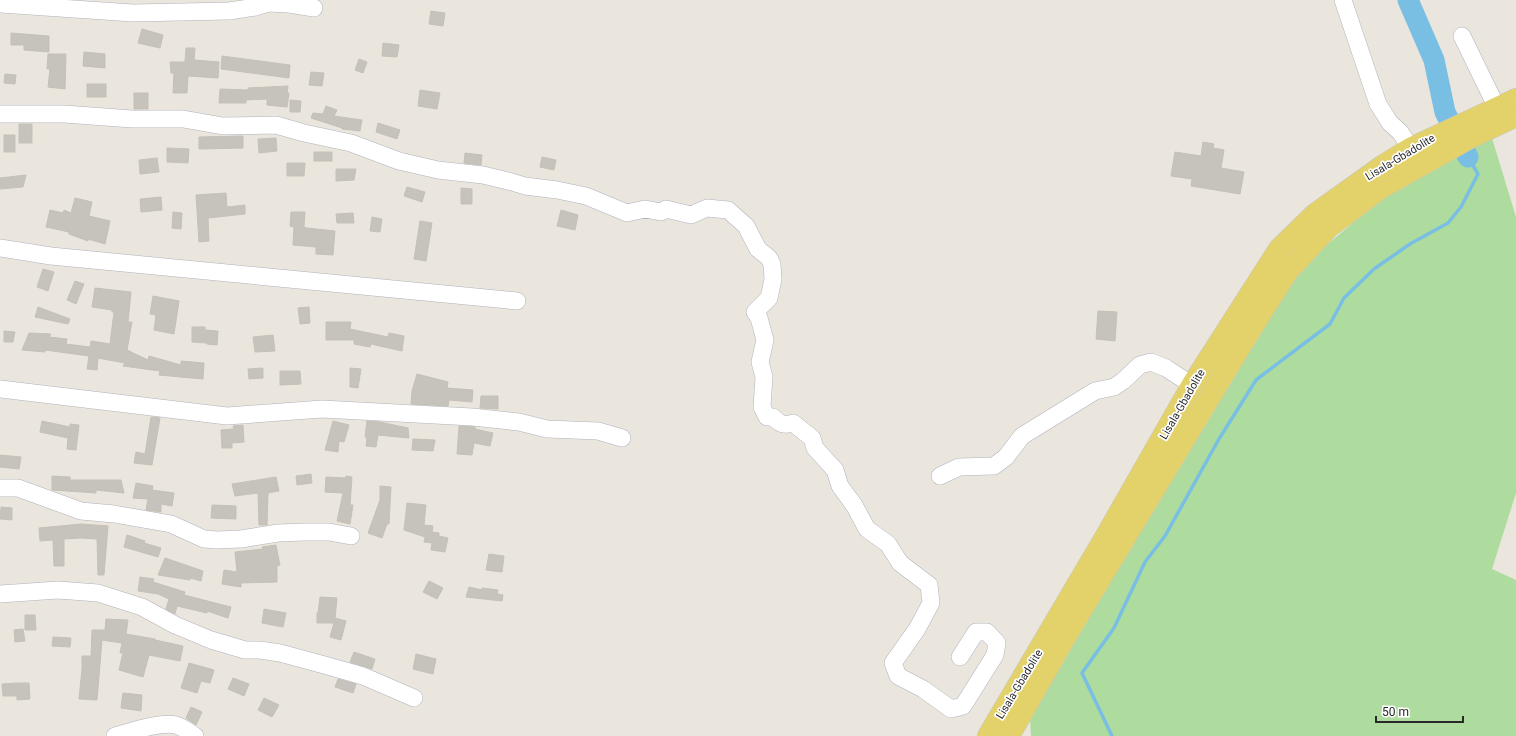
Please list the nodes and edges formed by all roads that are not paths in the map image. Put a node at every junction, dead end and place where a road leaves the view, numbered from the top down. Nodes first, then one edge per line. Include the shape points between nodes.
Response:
1 (1343, 0) edge
2 (0, 4) edge
3 (314, 8) dead end
4 (1462, 36) dead end
5 (1516, 99) edge
6 (1507, 112) edge
7 (0, 114) edge
8 (1456, 136) junction
9 (1411, 148) junction
10 (0, 248) edge
11 (517, 301) dead end
12 (1192, 385) junction
13 (0, 389) edge
14 (622, 438) dead end
15 (940, 476) dead end
16 (0, 488) edge
17 (351, 536) dead end
18 (0, 594) edge
19 (960, 657) dead end
20 (414, 698) dead end
21 (115, 736) edge
22 (195, 736) edge
23 (988, 736) edge
24 (1009, 736) edge

1 - 9 street via 1378,104
2 - 3 street via 133,13 229,11 269,3
4 - 6 street
5 - 6 main road, Lisala-Gbadolite
6 - 8 main road, Lisala-Gbadolite
7 - 19 street via 183,119 223,126 276,125 304,134 351,143 399,161 438,170 483,175 525,186 586,196 627,213 645,209 661,212 666,209 691,215 707,208 728,210 746,226 758,249 772,264 773,279 769,298 755,312 765,340 760,362 764,377 762,407 767,417 773,417 786,425 793,423 812,438 815,448 835,470 840,486 854,504 867,529 888,544 900,563 929,585 931,604 893,663 898,676 923,689 951,709 963,706 995,655 997,643 987,632 976,632
8 - 9 main road, Lisala-Gbadolite
8 - 24 main road, Lisala-Gbadolite via 1329,227 1288,271 1066,636
9 - 12 main road, Lisala-Gbadolite via 1315,214 1279,250
10 - 11 street via 51,256
12 - 15 street via 1166,368 1151,362 1140,365 1123,382 1114,387 1095,391 1022,436 1006,457 994,466 959,467
12 - 23 main road, Lisala-Gbadolite via 1104,541
13 - 14 street via 227,416 322,409 472,417 519,422 547,429 598,431
16 - 17 street via 18,488 81,511 171,524 204,539 241,539 305,532 329,532
18 - 20 street via 58,590 98,593 142,607 175,625 211,640 245,650 280,653 328,666 363,676
21 - 22 street via 170,724

